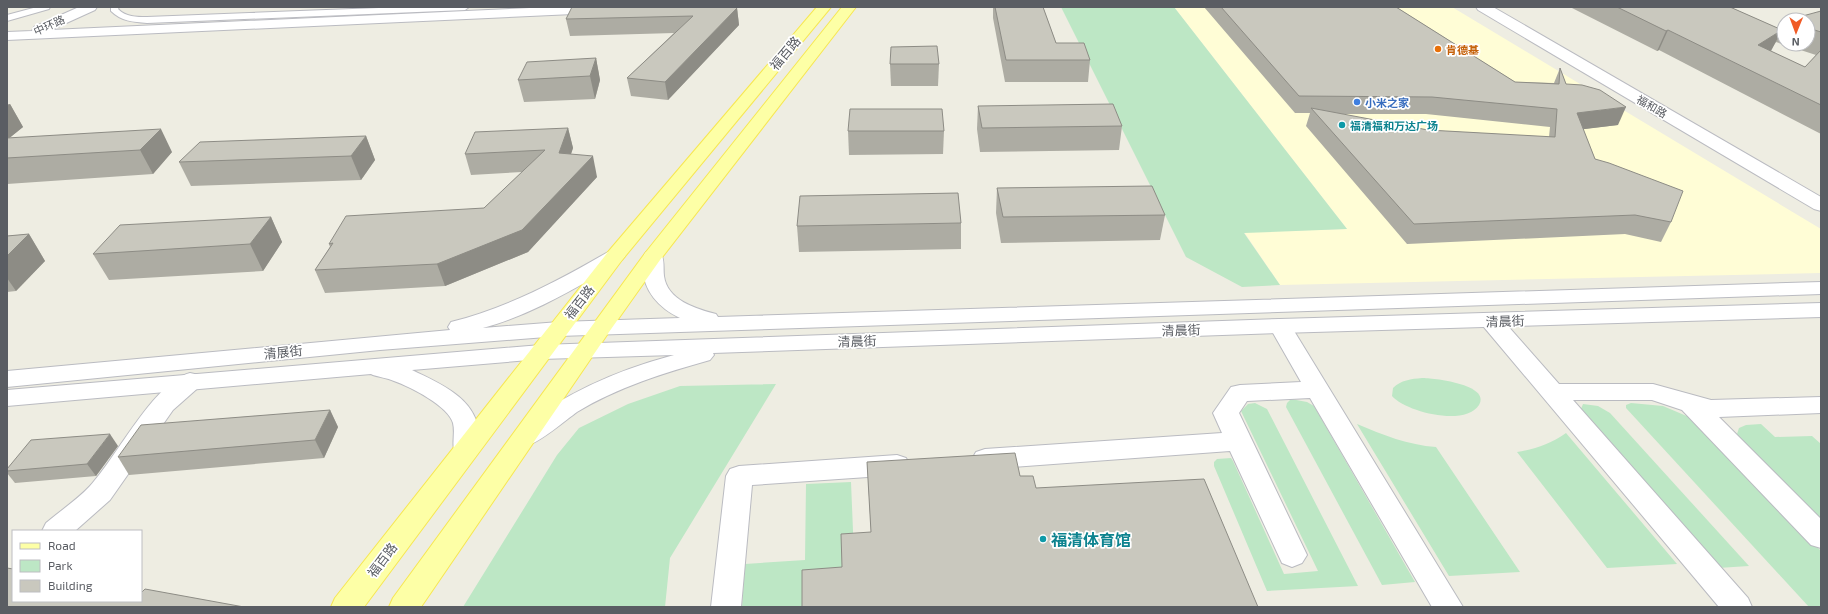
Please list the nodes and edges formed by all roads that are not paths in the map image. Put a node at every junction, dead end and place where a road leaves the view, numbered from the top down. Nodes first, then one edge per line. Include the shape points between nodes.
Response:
1 (46, 7) edge
2 (70, 7) edge
3 (90, 7) edge
4 (115, 7) edge
5 (465, 7) edge
6 (524, 7) edge
7 (639, 7) edge
8 (824, 7) edge
9 (848, 7) edge
10 (1483, 7) edge
11 (1502, 7) edge
12 (7, 18) edge
13 (42, 28) junction
14 (13, 33) edge
15 (7, 44) edge
16 (1821, 191) edge
17 (1821, 205) edge
18 (615, 256) junction
19 (653, 256) junction
20 (1821, 288) edge
21 (1821, 310) edge
22 (1491, 321) junction
23 (1280, 326) junction
24 (601, 327) junction
25 (559, 329) junction
26 (739, 334) junction
27 (380, 343) junction
28 (585, 351) junction
29 (541, 352) junction
30 (362, 367) junction
31 (7, 379) edge
32 (190, 381) junction
33 (1318, 389) junction
34 (1553, 392) junction
35 (7, 398) edge
36 (1691, 404) junction
37 (1821, 405) edge
38 (1239, 441) junction
39 (520, 443) junction
40 (466, 450) junction
41 (961, 460) edge
42 (921, 463) edge
43 (57, 530) edge
44 (1821, 537) edge
45 (1292, 554) dead end
46 (346, 607) edge
47 (404, 607) edge
48 (726, 607) edge
49 (1448, 607) edge
50 (1736, 607) edge

1 - 12 lane
2 - 14 street, 中环路
3 - 13 street, 中环路
4 - 5 lane via 119,15 133,20 159,20
6 - 13 street
7 - 14 street
8 - 18 main road, 福百路
9 - 19 main road, 福百路
10 - 17 street, 福和路
11 - 16 street, 福和路
13 - 14 street, 中环路
14 - 15 street, 中环路
18 - 25 main road, 福百路
18 - 27 street via 581,277 497,316 454,329
19 - 24 main road, 福百路
19 - 26 street via 654,278 659,292 676,307
20 - 26 street, 清晨街
21 - 22 street, 清晨街
22 - 23 street, 清晨街
22 - 34 street
23 - 26 street, 清晨街
23 - 33 street
24 - 25 street, 清晨街
24 - 26 street, 清晨街
24 - 28 main road, 福百路
25 - 27 street, 清展街
25 - 29 main road, 福百路
26 - 28 street, 清晨街
26 - 39 street via 587,394 549,418
27 - 31 street, 清展街
28 - 29 street, 清晨街
28 - 39 main road, 福百路
29 - 30 street, 清展街
29 - 40 main road, 福百路
30 - 32 street, 清展街
30 - 40 street via 400,374 429,388 456,406 466,424
32 - 35 street, 清展街
32 - 43 street via 164,404 100,493
33 - 38 street via 1240,393 1226,413
33 - 49 street
34 - 36 street via 1653,392
34 - 50 street
36 - 37 street via 1711,409
36 - 44 street
38 - 41 street
38 - 45 street
39 - 47 main road, 福百路
40 - 46 main road, 福百路
42 - 48 street via 739,476

